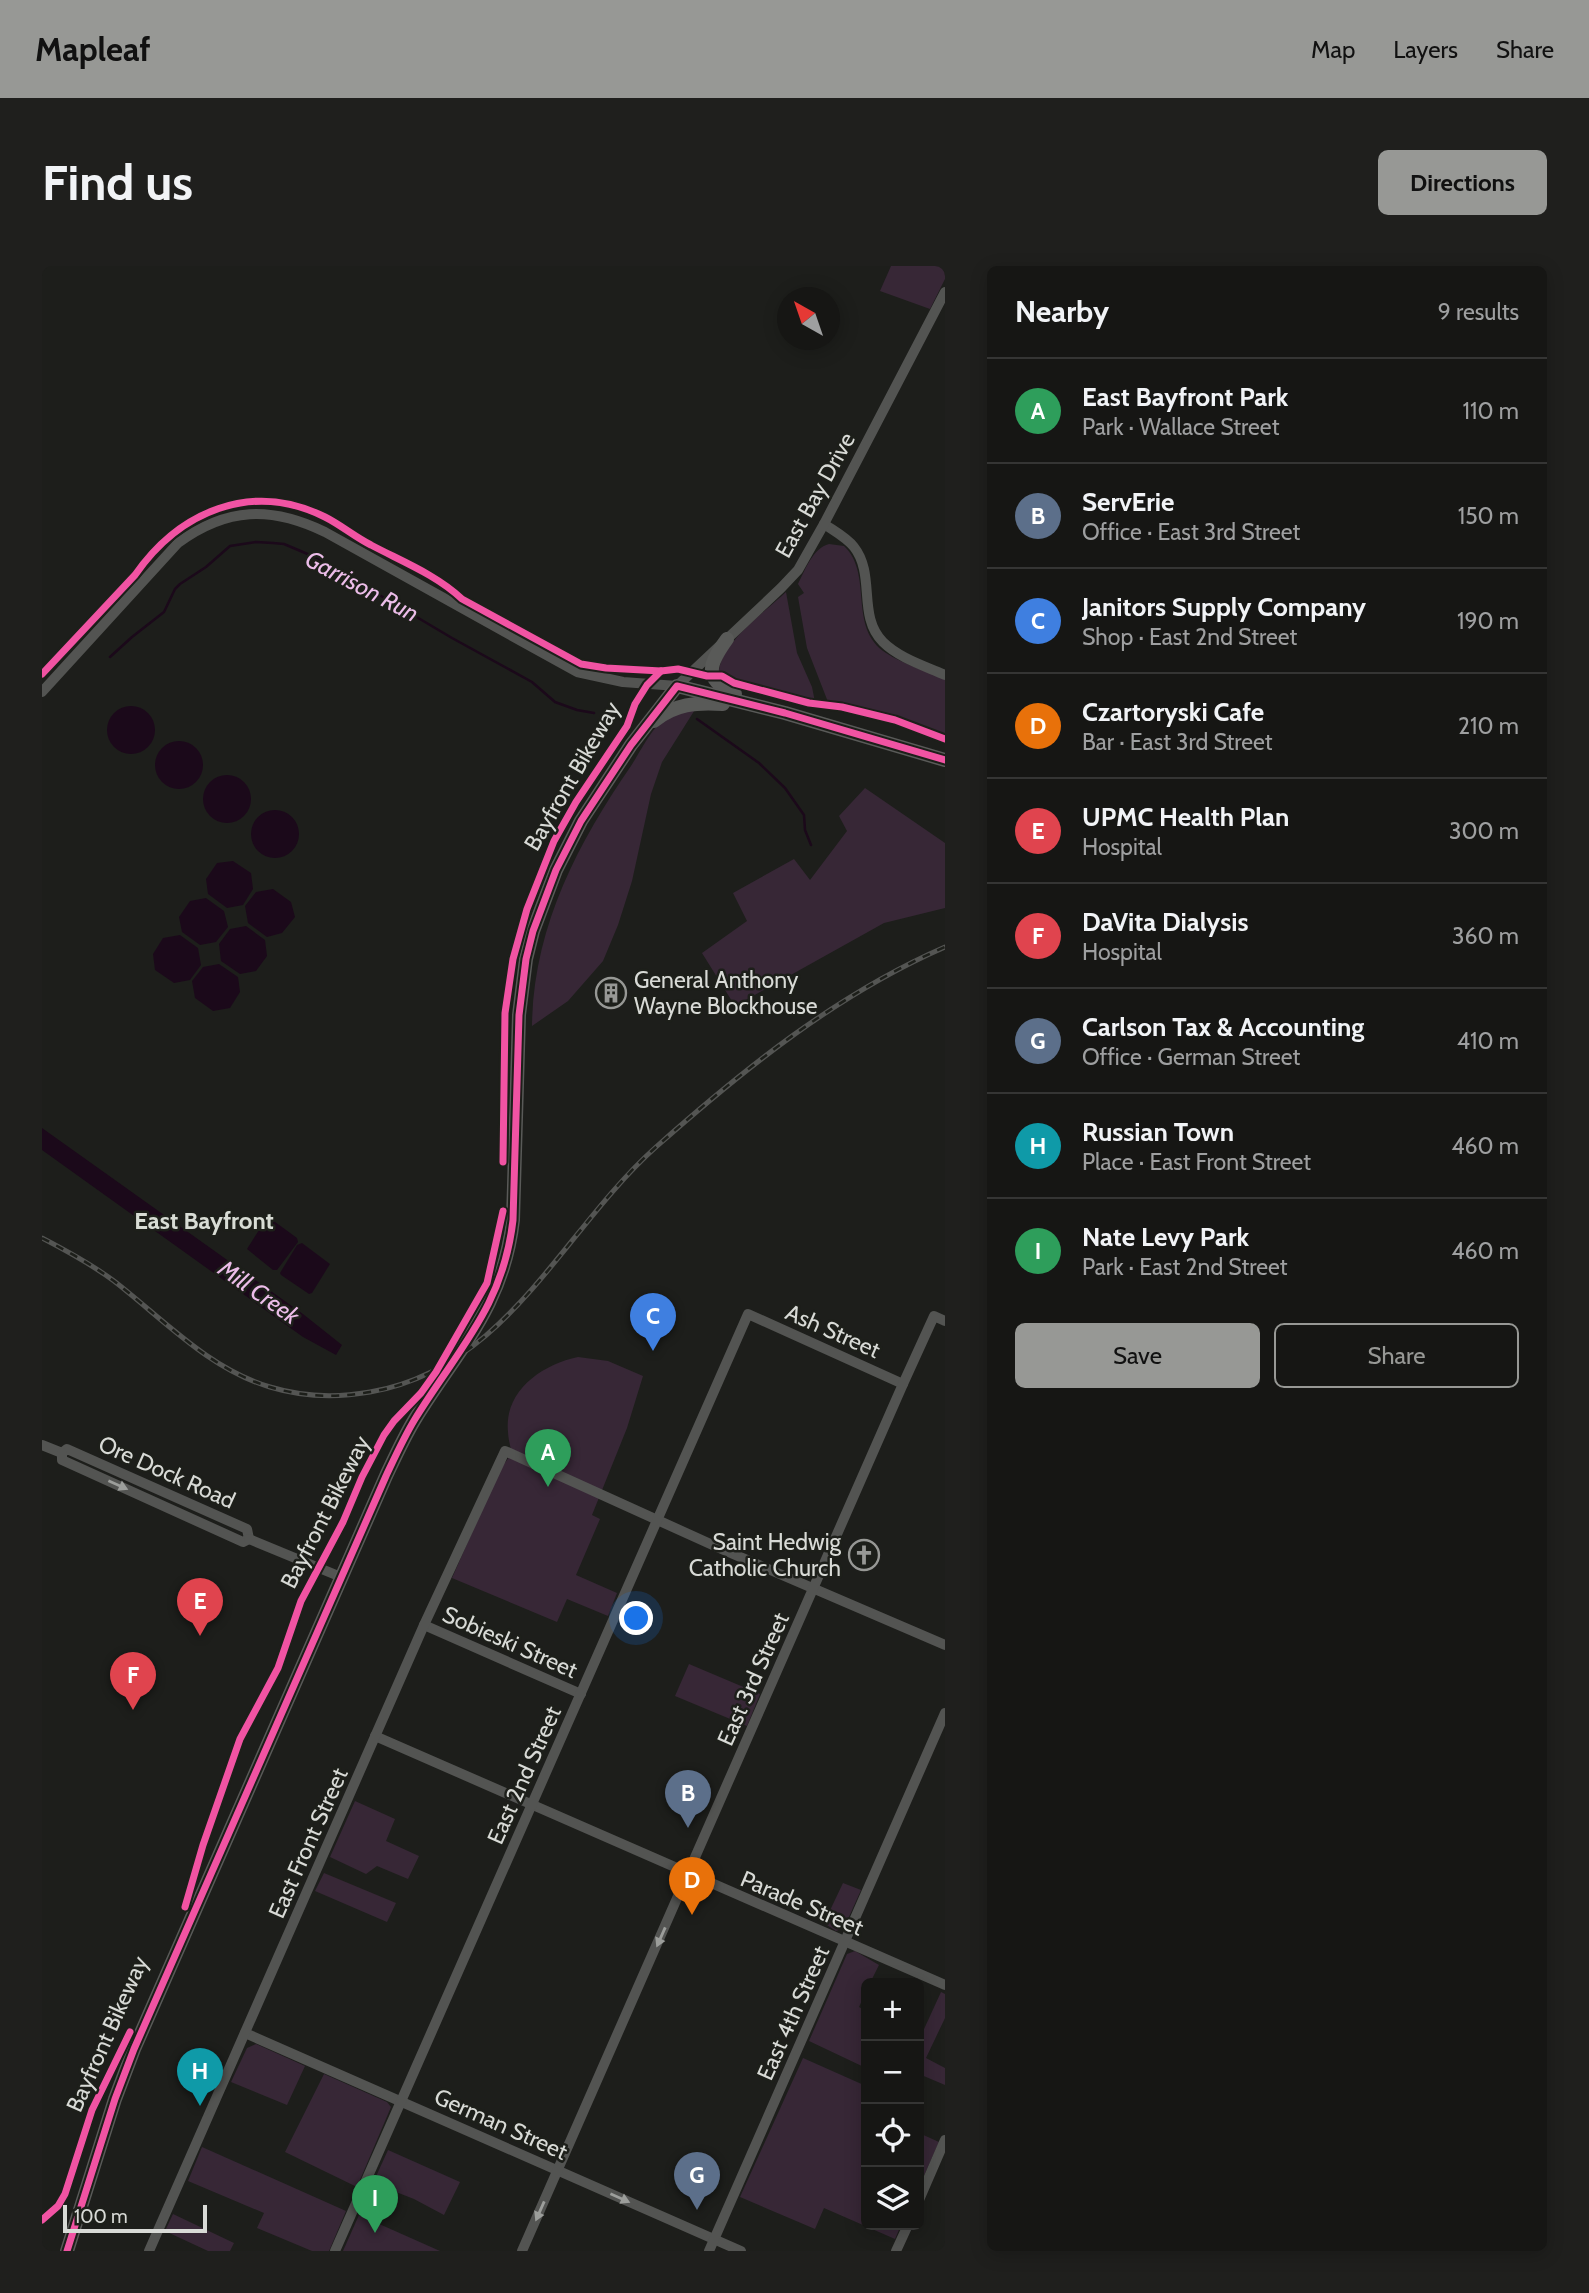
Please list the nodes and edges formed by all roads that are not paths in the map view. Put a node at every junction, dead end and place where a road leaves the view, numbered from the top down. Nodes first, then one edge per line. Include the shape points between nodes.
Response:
1 (945, 292) edge
2 (824, 524) junction
3 (727, 639) junction
4 (945, 675) edge
5 (677, 686) junction
6 (42, 692) edge
7 (761, 707) junction
8 (639, 733) junction
9 (945, 760) edge
10 (748, 1314) joint
11 (945, 1321) edge
12 (903, 1384) junction
13 (42, 1445) edge
14 (658, 1520) junction
15 (341, 1577) junction
16 (814, 1588) junction
17 (424, 1626) junction
18 (945, 1645) edge
19 (581, 1694) junction
20 (945, 1713) edge
21 (375, 1736) junction
22 (531, 1804) junction
23 (688, 1874) junction
24 (846, 1942) junction
25 (945, 1985) edge
26 (245, 2033) junction
27 (401, 2101) junction
28 (945, 2140) edge
29 (558, 2170) junction
30 (924, 2188) edge
31 (906, 2230) edge
32 (714, 2239) junction
33 (67, 2251) edge
34 (149, 2251) edge
35 (335, 2251) edge
36 (522, 2251) edge
37 (709, 2251) edge
38 (741, 2251) edge
39 (897, 2251) edge

1 - 2 street, East Bay Drive
2 - 3 street, East Bay Drive via 794,574
2 - 4 street via 859,555 869,617 879,638 897,653
3 - 5 street, East Bay Drive
3 - 7 highway via 712,661 712,676 721,687
5 - 6 street via 623,682 568,668 325,532 293,519 255,513 209,524 177,543
5 - 7 highway
5 - 8 highway
7 - 8 highway via 680,705
7 - 9 highway
8 - 15 highway via 568,844 533,931 519,1015 513,1220 500,1282 473,1334 403,1440
10 - 12 street, Ash Street
10 - 14 street, East 2nd Street
11 - 12 street, East 3rd Street via 934,1316
12 - 16 street, East 3rd Street
13 - 15 street, Ore Dock Road via 62,1453 62,1460 185,1517
14 - 16 street
14 - 17 street, East Front Street via 505,1451
14 - 19 street, East 2nd Street
15 - 33 highway via 134,2049
16 - 18 street
16 - 23 street, East 3rd Street
17 - 19 street, Sobieski Street
17 - 21 street, East Front Street
19 - 22 street, East 2nd Street
20 - 24 street, East 4th Street
21 - 22 street, Parade Street
21 - 26 street, East Front Street
22 - 23 street, Parade Street
22 - 27 street, East 2nd Street
23 - 24 street, Parade Street
23 -> 29 street, East 3rd Street
24 - 25 street, Parade Street
24 - 32 street, East 4th Street
26 - 27 street, German Street
26 - 34 street, East Front Street
27 - 29 street, German Street
27 - 35 street, East 2nd Street
28 - 30 street
29 -> 32 street, German Street
29 -> 36 street, East 3rd Street
31 - 39 street
32 - 37 street, East 4th Street
32 - 38 street, German Street

